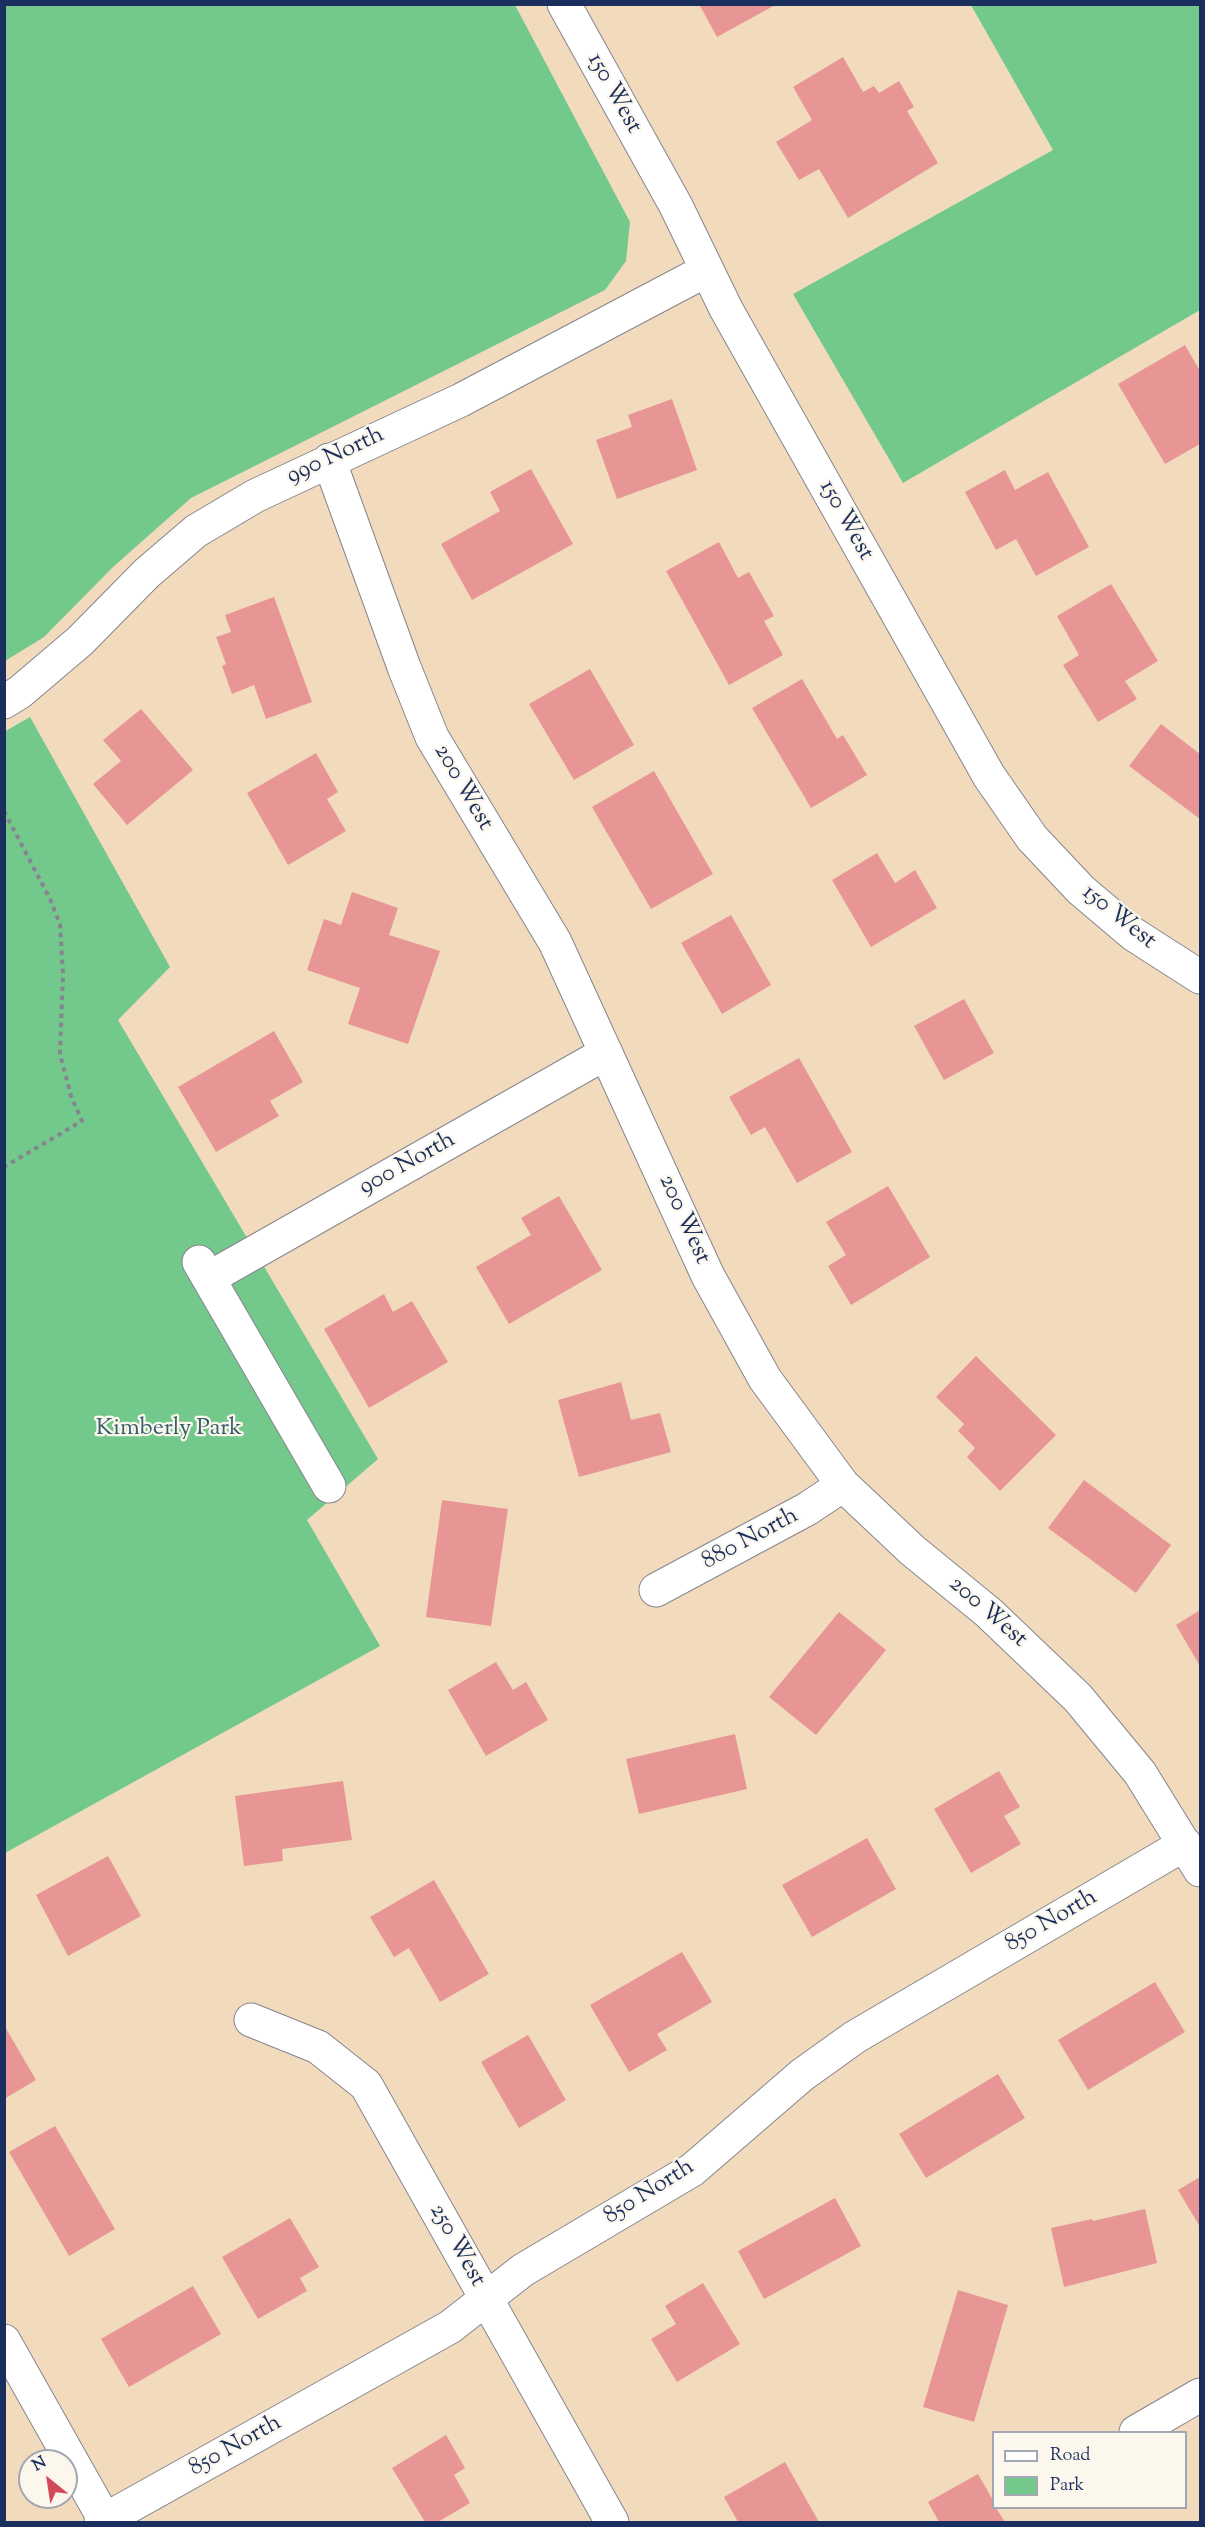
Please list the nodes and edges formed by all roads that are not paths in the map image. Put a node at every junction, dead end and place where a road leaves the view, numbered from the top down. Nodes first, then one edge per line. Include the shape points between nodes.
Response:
1 (564, 4) edge
2 (707, 270) junction
3 (329, 460) junction
4 (4, 702) edge
5 (1200, 977) edge
6 (606, 1053) junction
7 (843, 1485) junction
8 (329, 1486) dead end
9 (656, 1590) dead end
10 (1193, 1857) edge
11 (251, 2020) dead end
12 (486, 2299) junction
13 (4, 2341) edge
14 (1200, 2395) edge
15 (1138, 2431) edge
16 (104, 2522) edge
17 (612, 2523) edge

1 - 2 street, 150 West
2 - 3 street, 990 North via 470,395
2 - 5 street, 150 West via 989,776 1032,838 1081,890 1133,934
3 - 4 street, 990 North via 255,495 196,531 147,573 80,641
3 - 6 street, 200 West via 432,738 555,942
6 - 7 street, 200 West via 708,1276 742,1340 765,1379
6 - 8 street, 900 North via 203,1270
7 - 9 street, 880 North via 807,1509
7 - 10 street, 200 West via 912,1550 989,1613 1078,1698 1140,1773
10 - 12 street, 850 North via 855,2037 802,2075 692,2170 523,2270
11 - 12 street, 250 West via 318,2047 366,2085
12 - 16 street, 850 North via 450,2327
12 - 17 street, 250 West
13 - 16 street
14 - 15 street

